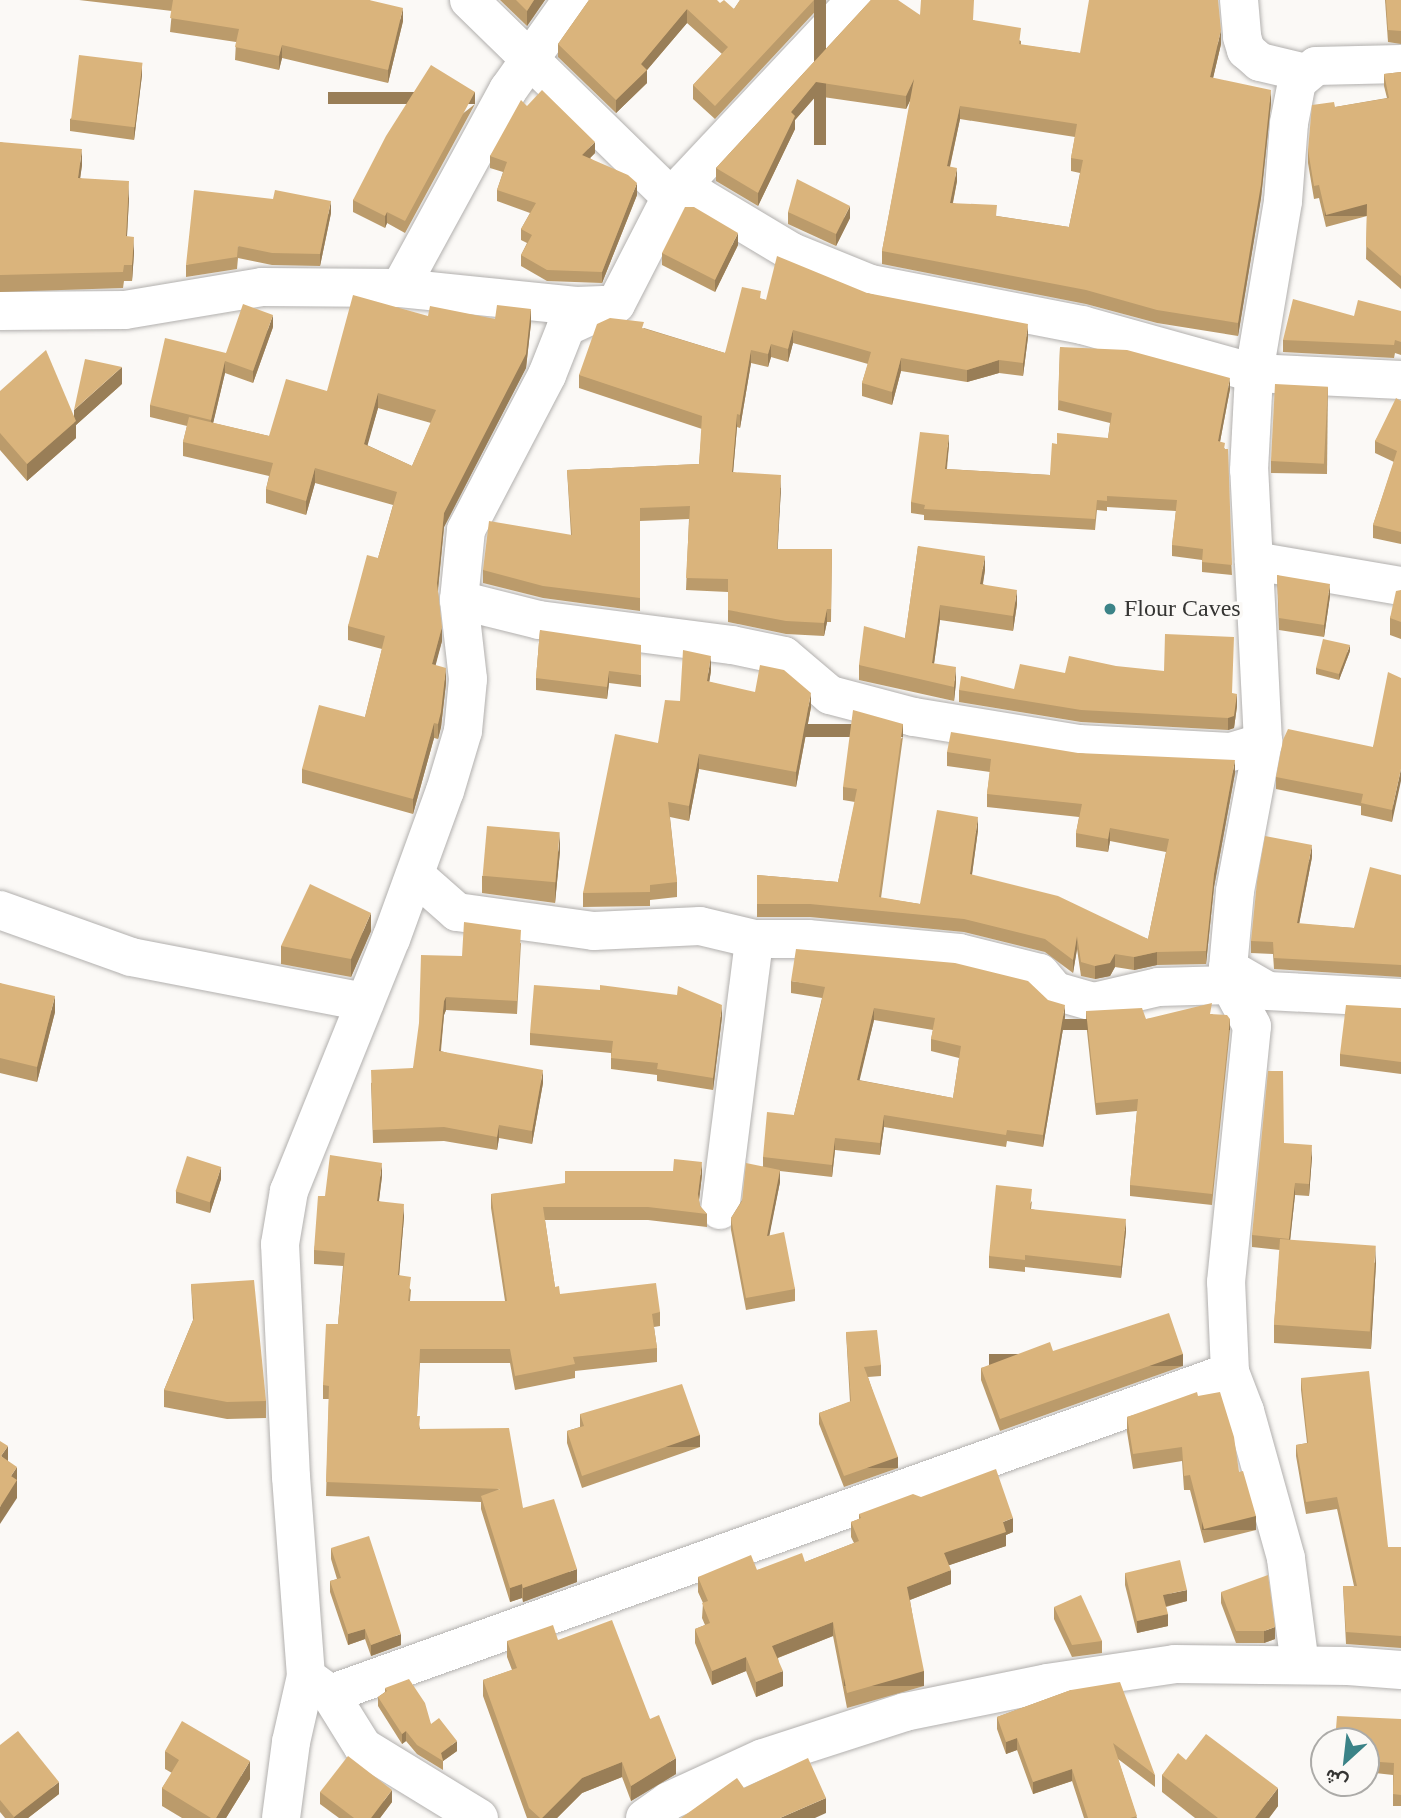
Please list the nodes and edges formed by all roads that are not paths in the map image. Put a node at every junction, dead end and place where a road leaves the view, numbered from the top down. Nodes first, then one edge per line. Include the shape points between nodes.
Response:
1 (469, 0) edge
2 (572, 0) edge
3 (856, 0) edge
4 (1239, 0) edge
5 (528, 61) junction
6 (1401, 64) edge
7 (1306, 73) junction
8 (671, 197) junction
9 (400, 288) junction
10 (616, 304) junction
11 (0, 311) edge
12 (1254, 373) junction
13 (1401, 380) edge
14 (1254, 561) junction
15 (1401, 586) edge
16 (459, 600) junction
17 (1263, 741) junction
18 (415, 875) junction
19 (0, 910) edge
20 (754, 939) junction
21 (1229, 976) junction
22 (1401, 998) edge
23 (365, 1002) junction
24 (720, 1210) dead end
25 (1230, 1372) junction
26 (1300, 1665) junction
27 (1401, 1670) edge
28 (318, 1685) junction
29 (281, 1818) edge
30 (479, 1818) edge
31 (645, 1818) edge

1 - 5 street
2 - 5 street
3 - 8 street
4 - 7 street via 1242,37 1251,56
5 - 8 street
5 - 9 street
6 - 7 street via 1316,66
7 - 12 street via 1297,82 1289,122 1283,201
8 - 10 street
8 - 12 street via 700,197 792,252 871,284 1082,325
9 - 10 street via 576,306
9 - 11 street via 262,287 125,310
10 - 16 street via 566,327 547,375 466,530
12 - 13 street
12 - 14 street via 1249,470
14 - 15 street
14 - 17 street
16 - 17 street via 539,620 784,656 830,695 914,717 1079,744 1231,752
16 - 18 street via 468,679 463,731
17 - 21 street via 1235,891
18 - 20 street via 457,912 594,931 700,926
18 - 23 street
19 - 23 street via 131,957
20 - 21 street via 808,939 959,953 1040,972 1055,991 1094,1002
20 - 24 street
21 - 22 street via 1268,991
21 - 25 street via 1252,1026 1226,1282
23 - 28 street via 289,1191 280,1244 290,1464
25 - 26 street via 1286,1558
25 - 28 street
26 - 27 street
26 - 31 street via 1175,1664 1046,1683 905,1712 763,1758 669,1801
28 - 29 street via 291,1742
28 - 30 street via 363,1747

